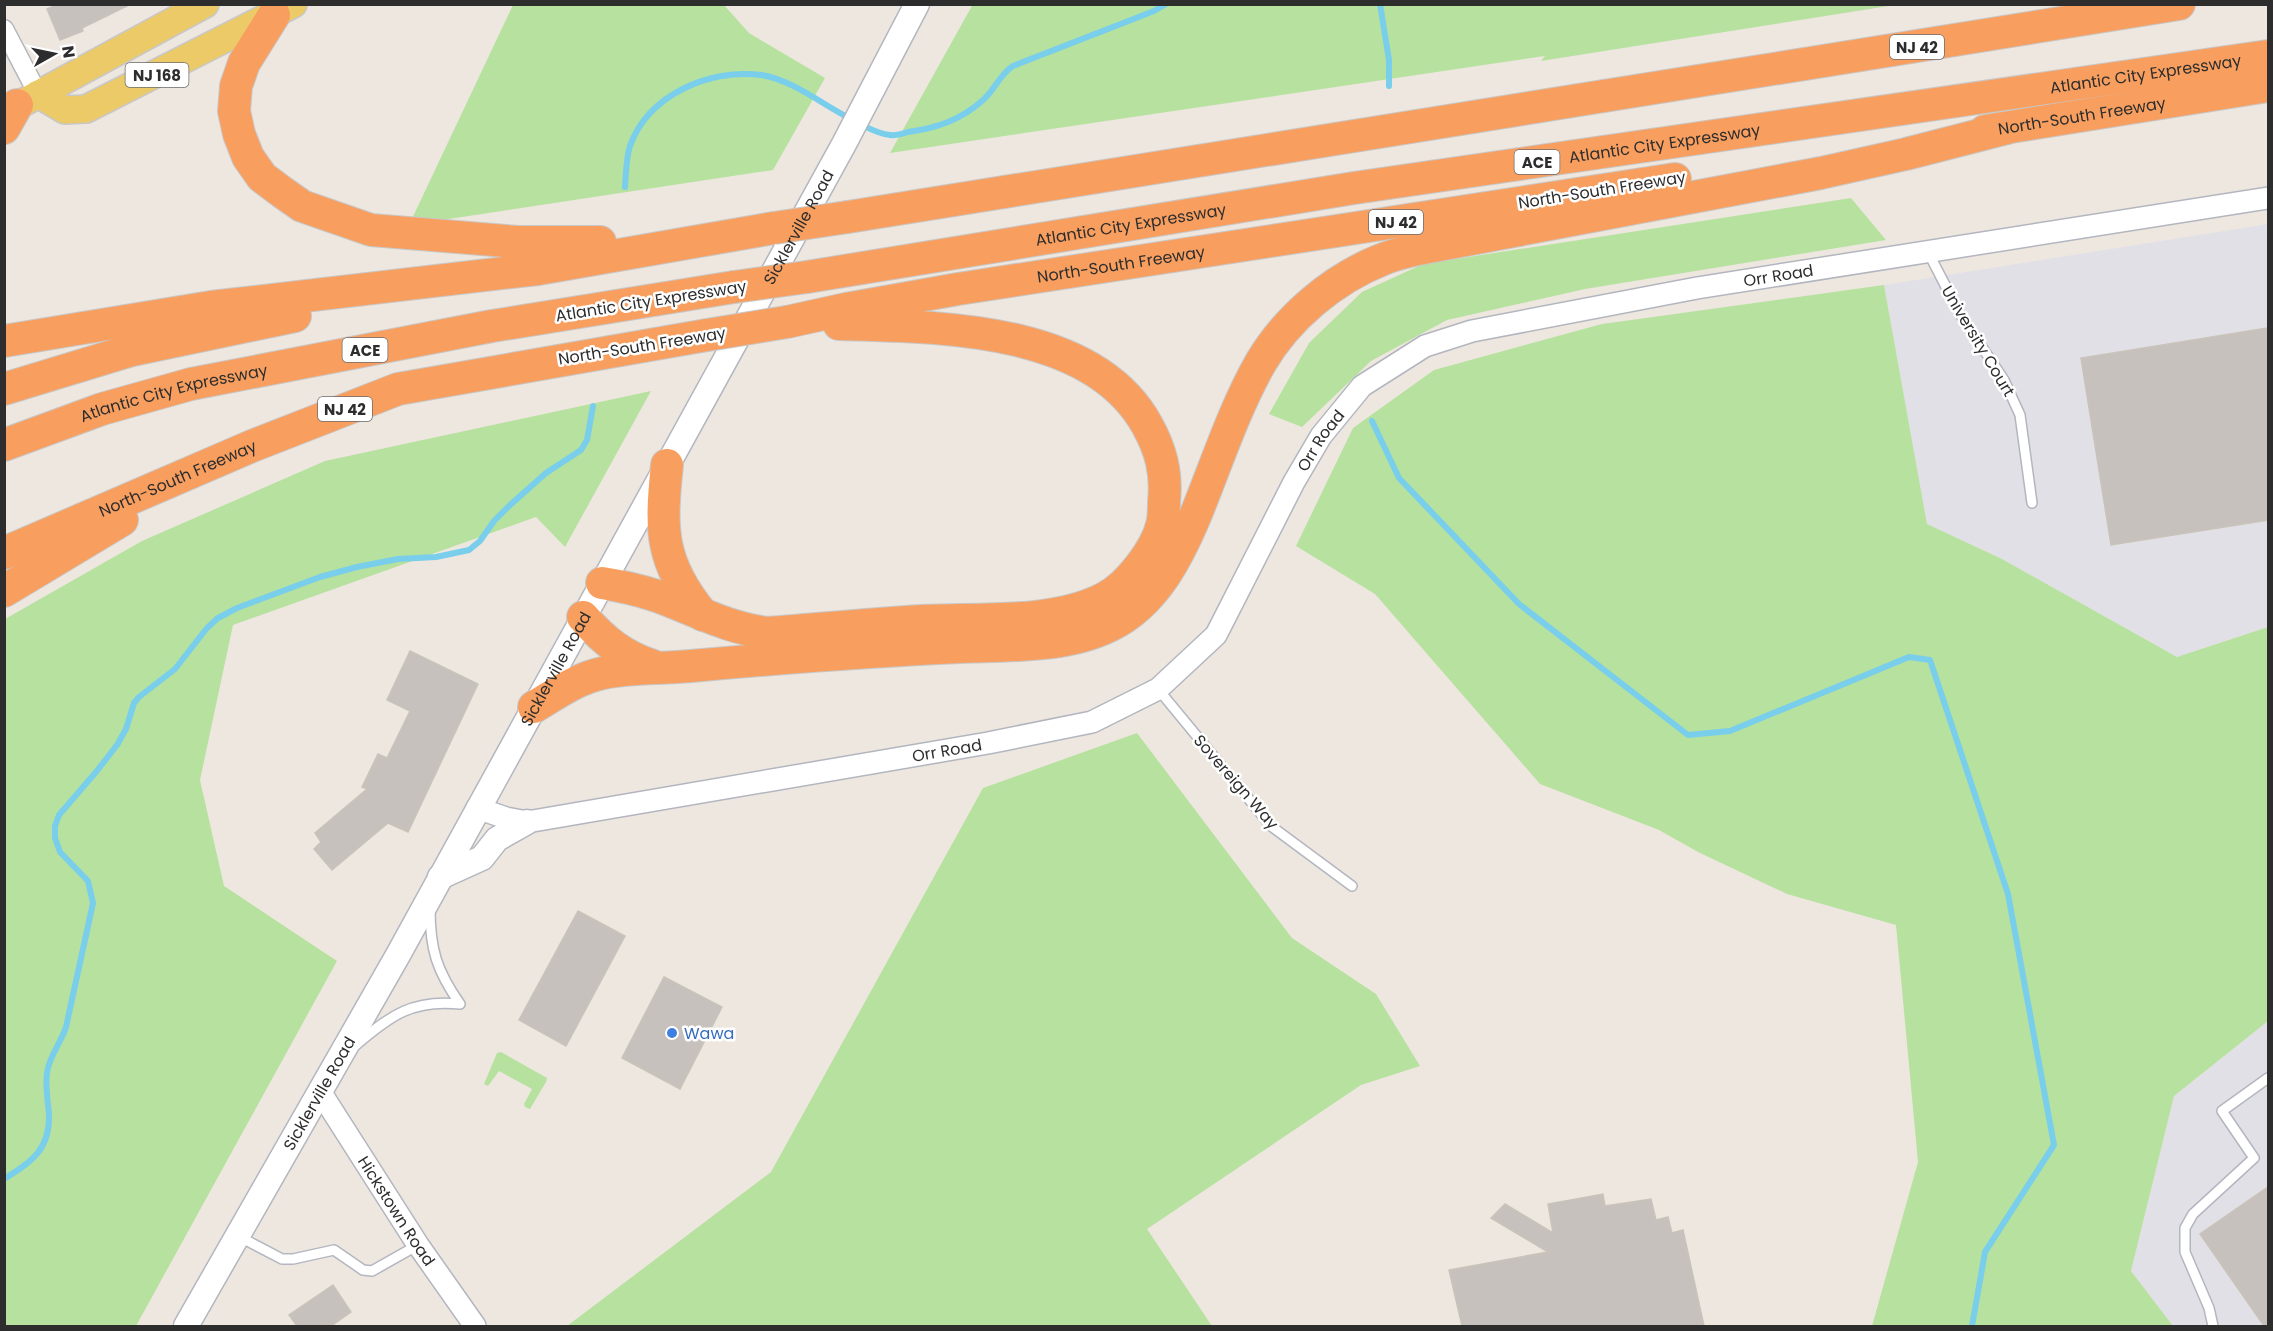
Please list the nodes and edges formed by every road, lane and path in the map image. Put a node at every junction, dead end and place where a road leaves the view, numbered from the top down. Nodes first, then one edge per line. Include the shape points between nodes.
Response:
1 (205, 4) edge
2 (917, 4) edge
3 (2179, 4) edge
4 (284, 10) edge
5 (4, 29) edge
6 (2268, 56) edge
7 (2268, 86) edge
8 (15, 107) edge
9 (2007, 128) junction
10 (2268, 198) edge
11 (774, 228) junction
12 (1928, 252) junction
13 (537, 269) junction
14 (787, 322) junction
15 (4, 341) edge
16 (4, 389) edge
17 (4, 445) edge
18 (220, 460) junction
19 (667, 465) junction
20 (2032, 502) dead end
21 (4, 553) edge
22 (602, 583) junction
23 (4, 591) edge
24 (704, 616) junction
25 (583, 617) junction
26 (657, 667) junction
27 (1158, 689) junction
28 (534, 706) junction
29 (477, 808) junction
30 (527, 822) junction
31 (1352, 886) dead end
32 (435, 887) junction
33 (338, 1060) junction
34 (2268, 1078) edge
35 (321, 1094) junction
36 (238, 1236) junction
37 (418, 1245) junction
38 (186, 1326) edge
39 (475, 1326) edge
40 (2213, 1326) edge

1 - 8 main road, NJ 168
2 - 19 main road, Sicklerville Road
3 - 11 highway, NJ 42, bridge
4 - 8 main road, NJ 168 via 86,109
4 - 11 highway via 244,63 236,86 234,111 248,157 261,177 302,206 371,230 518,242 591,242
5 - 8 street
6 - 17 highway, Atlantic City Expressway / ACE, bridge via 1354,188 492,326 191,384 102,409
7 - 9 highway, North-South Freeway / NJ 42
9 - 14 highway, North-South Freeway / NJ 42 via 958,289
9 - 26 highway via 1821,173 1418,249 1380,260 1354,274 1327,290 1292,322 1262,361 1186,538 1167,573 1143,602 1112,624 1084,635 1028,644
10 - 12 street, Orr Road
11 - 13 highway, NJ 42
12 - 20 lane, University Court via 1960,315 2004,380 2020,415
12 - 27 street, Orr Road via 1652,297 1472,331 1425,346 1362,386 1321,436 1216,634
13 - 15 highway, NJ 42 via 211,307
13 - 16 highway via 202,334 132,350
14 - 18 highway, North-South Freeway / NJ 42, bridge via 398,389
14 - 24 highway via 944,328 994,335 1076,360 1111,382 1140,411 1160,446 1166,486 1162,525 1148,557 1108,597 1088,607 1058,614 769,633 747,631
18 - 21 highway, North-South Freeway / NJ 42
18 - 23 highway
19 - 22 main road, Sicklerville Road
19 - 24 highway via 662,509 666,545 678,580
22 - 24 highway via 657,596
22 - 25 main road, Sicklerville Road
25 - 26 highway via 618,651
25 - 28 main road, Sicklerville Road
26 - 28 highway via 601,673
27 - 30 street, Orr Road via 1092,722 988,744
27 - 31 lane, Sovereign Way via 1271,826
28 - 29 main road, Sicklerville Road
29 - 30 street, Orr Road
29 - 32 main road, Sicklerville Road
30 - 32 main road via 497,838 482,858
32 - 33 main road, Sicklerville Road
32 - 33 lane via 430,935 442,979 460,1004 412,1006 386,1019
33 - 35 main road, Sicklerville Road
34 - 40 lane via 2222,1111 2253,1158 2193,1214 2185,1228 2185,1252
35 - 36 main road, Sicklerville Road
35 - 37 street, Hickstown Road
36 - 37 lane via 282,1259 334,1250 363,1270 372,1271
36 - 38 main road, Sicklerville Road
37 - 39 street, Hickstown Road

